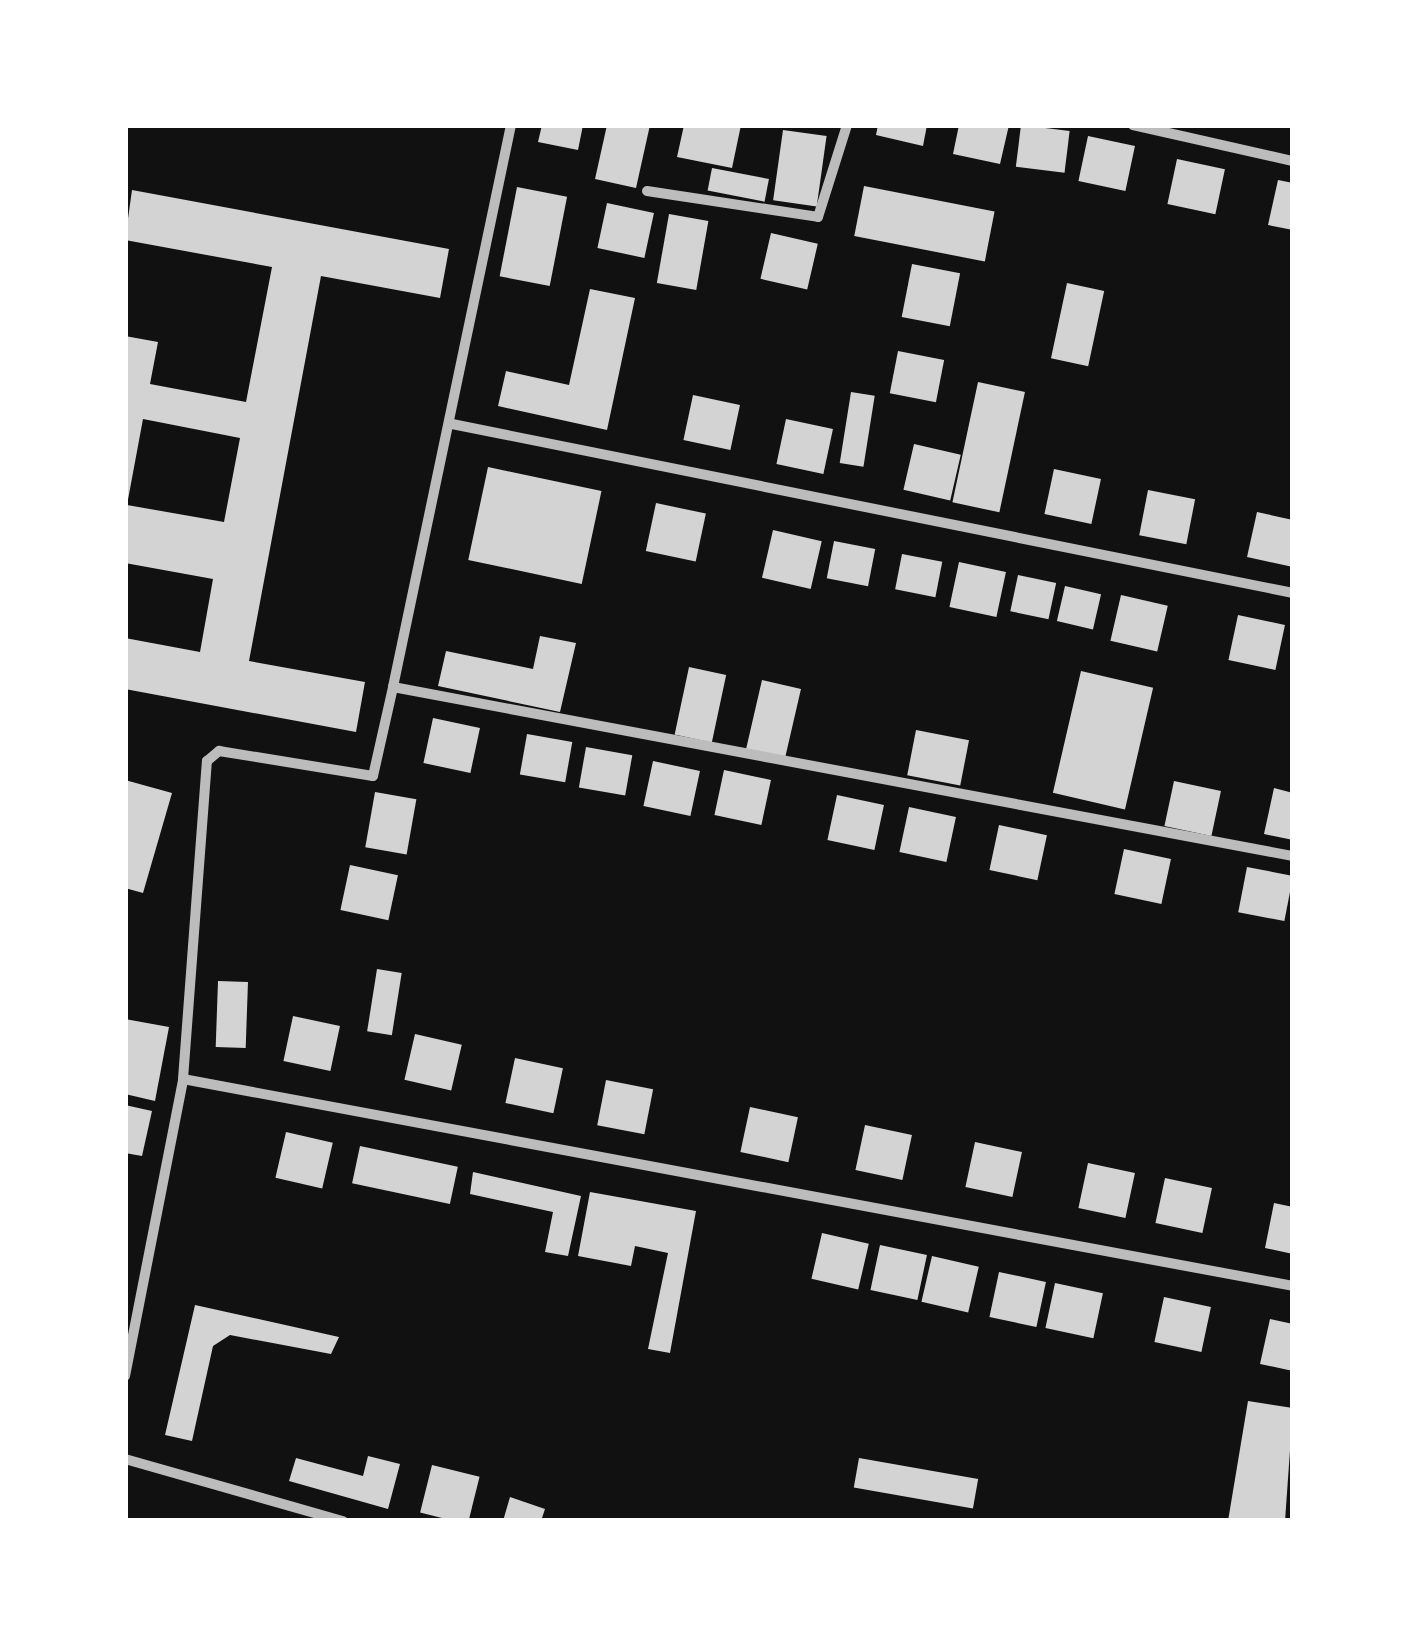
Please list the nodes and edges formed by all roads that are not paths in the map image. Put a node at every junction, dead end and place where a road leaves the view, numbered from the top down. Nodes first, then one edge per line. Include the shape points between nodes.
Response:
1 (511, 125) edge
2 (847, 125) edge
3 (1133, 125) edge
4 (1293, 161) edge
5 (647, 191) dead end
6 (452, 424) junction
7 (1293, 593) edge
8 (394, 687) junction
9 (1293, 856) edge
10 (183, 1079) junction
11 (1293, 1286) edge
12 (125, 1376) edge
13 (125, 1459) edge
14 (343, 1521) edge

1 - 6 street
2 - 5 street via 818,217
3 - 4 street
6 - 7 street
6 - 8 street
8 - 9 street
8 - 10 street via 373,776 211,753
10 - 11 street
10 - 12 street
13 - 14 street

